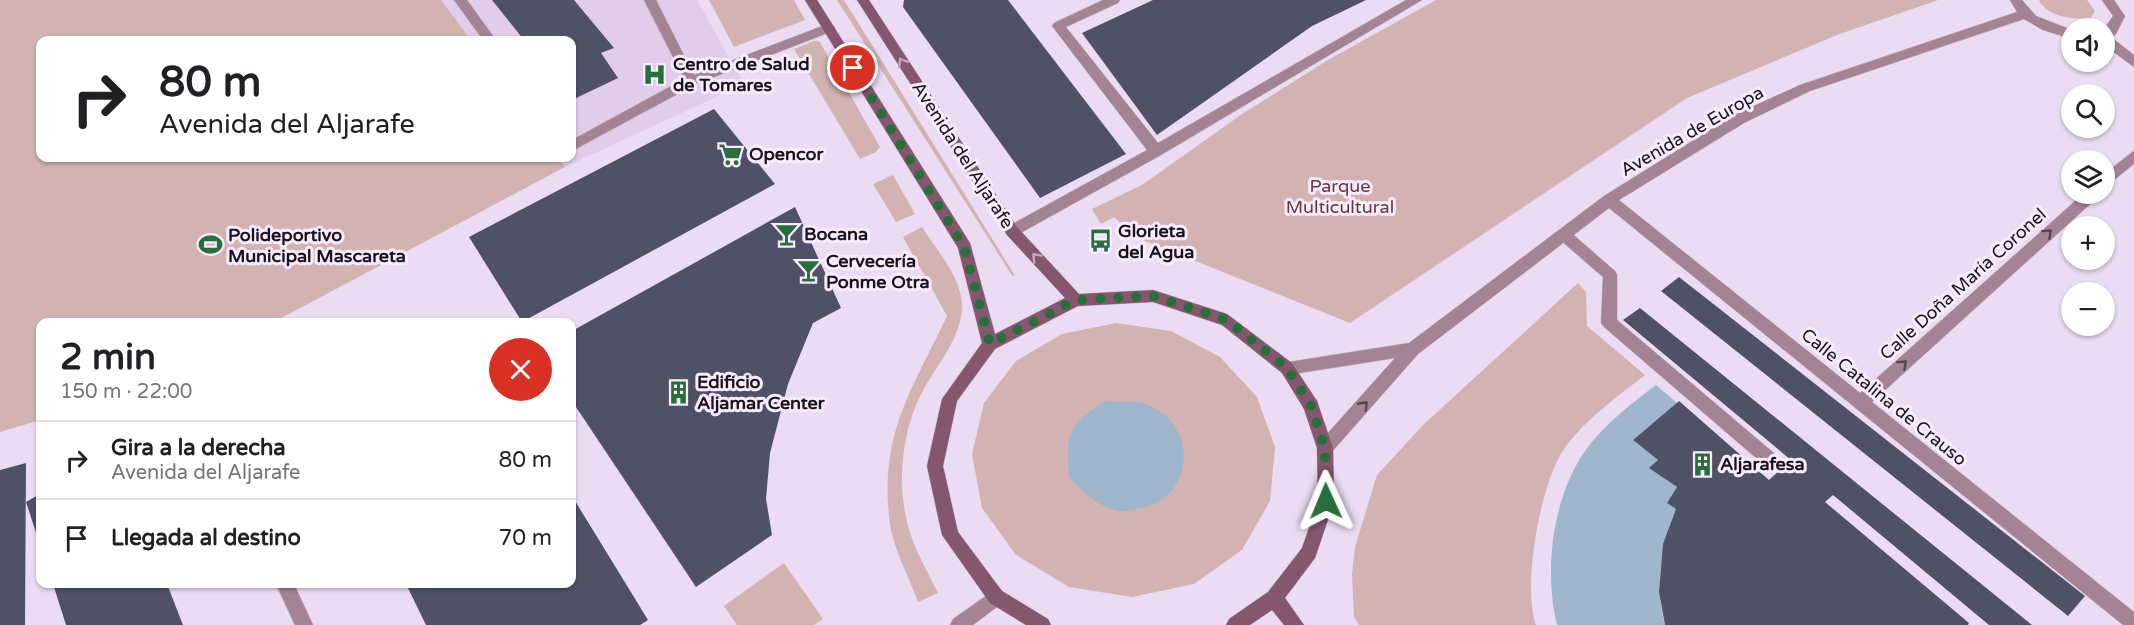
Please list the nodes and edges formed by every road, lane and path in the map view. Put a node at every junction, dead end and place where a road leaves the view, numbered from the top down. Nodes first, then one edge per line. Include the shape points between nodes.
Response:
1 (460, 0) edge
2 (650, 0) edge
3 (811, 0) edge
4 (863, 0) edge
5 (1114, 0) edge
6 (1416, 0) edge
7 (2016, 0) edge
8 (2108, 0) edge
9 (2026, 14) junction
10 (2115, 25) edge
11 (829, 28) junction
12 (2061, 32) edge
13 (487, 36) edge
14 (2115, 46) edge
15 (2134, 62) edge
16 (691, 81) junction
17 (576, 144) edge
18 (1155, 151) junction
19 (2134, 156) edge
20 (2115, 173) edge
21 (1609, 200) junction
22 (2081, 204) edge
23 (1012, 231) junction
24 (1564, 235) junction
25 (1076, 300) junction
26 (990, 344) junction
27 (1413, 349) junction
28 (1287, 368) junction
29 (1860, 403) junction
30 (1325, 448) junction
31 (1769, 459) dead end
32 (287, 588) edge
33 (996, 597) junction
34 (1274, 598) junction
35 (2134, 623) edge
36 (304, 625) edge
37 (959, 625) edge
38 (1042, 625) edge
39 (1235, 625) edge
40 (1295, 625) edge

1 - 13 street
2 - 16 street
3 - 11 main road
23 -> 4 main road, Avenida del Aljarafe
5 - 18 street via 1059,26
6 - 18 street
7 - 9 street
8 - 10 street via 2119,16
9 - 12 street
9 - 21 street, Avenida de Europa via 1805,88 1739,119
11 - 16 street
11 - 26 main road via 964,247
14 - 15 street
16 - 17 street
18 - 23 street
19 - 20 street
21 - 24 street, Avenida de Europa
21 - 29 street, Calle Catalina de Crauso
29 -> 22 street, Calle Doña María Coronel
25 -> 23 main road, Avenida del Aljarafe
24 - 27 street, Avenida de Europa
24 - 31 street via 1610,275 1609,323
25 - 26 main road
25 - 28 main road via 1153,296 1164,299 1227,320
26 - 33 main road via 950,399 935,466 950,536
27 - 28 street
30 -> 27 street, Avenida de Europa
28 - 30 main road via 1311,406
29 - 35 street, Calle Catalina de Crauso
30 - 34 main road via 1326,501 1309,552
32 - 36 street
33 - 37 street
33 - 38 main road
34 - 39 main road
34 - 40 main road

